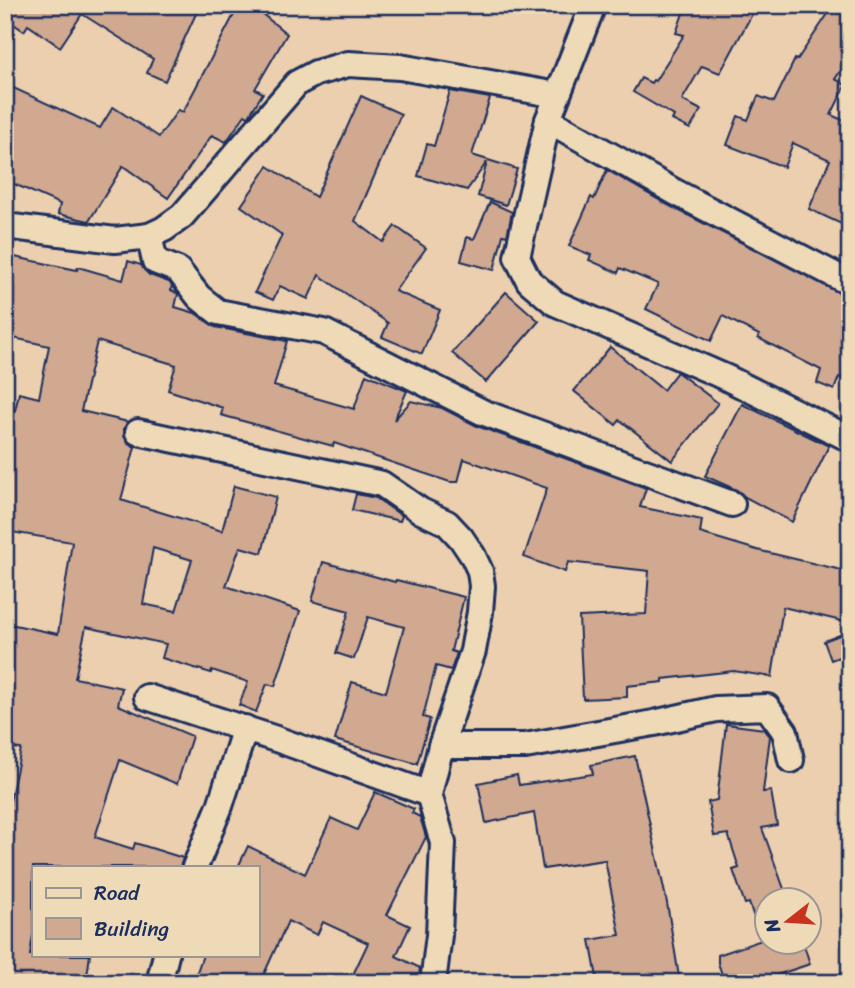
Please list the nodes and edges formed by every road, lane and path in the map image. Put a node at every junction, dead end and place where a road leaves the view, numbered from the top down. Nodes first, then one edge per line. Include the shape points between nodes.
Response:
1 (593, 5) edge
2 (557, 95) junction
3 (548, 120) junction
4 (5, 226) edge
5 (149, 236) junction
6 (850, 283) edge
7 (138, 432) dead end
8 (850, 439) edge
9 (732, 504) dead end
10 (147, 696) dead end
11 (245, 728) junction
12 (441, 746) junction
13 (791, 760) dead end
14 (429, 794) junction
15 (195, 866) edge
16 (166, 956) edge
17 (159, 983) edge
18 (433, 983) edge

1 - 2 street
2 - 3 street
2 - 5 street via 400,67 348,64 316,73 297,83 182,216
3 - 6 street
3 - 8 street via 517,257 529,281 555,303 727,378
4 - 5 street via 116,240
5 - 9 street via 155,261 178,270 218,312 324,332 482,412
7 - 12 street via 382,484 447,523 473,556 482,586 473,651
10 - 11 street
11 - 14 street
11 - 15 street
12 - 13 street via 525,746 716,709 767,707 785,732
12 - 14 street
14 - 18 street via 443,843
16 - 17 street

